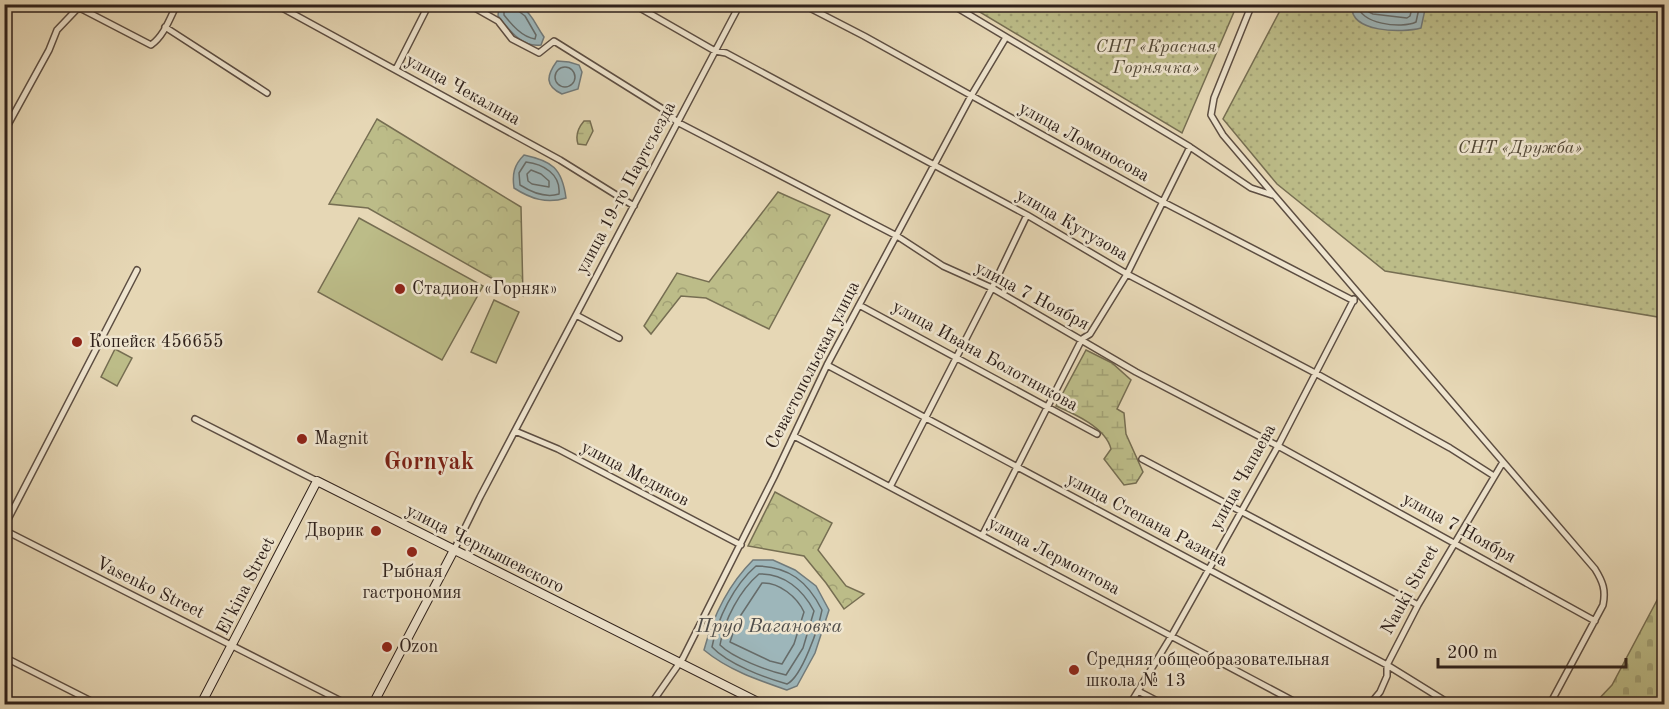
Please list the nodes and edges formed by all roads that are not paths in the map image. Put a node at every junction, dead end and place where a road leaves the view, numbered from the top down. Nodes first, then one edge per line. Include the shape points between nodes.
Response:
1 (72, 4) edge
2 (177, 4) edge
3 (276, 4) edge
4 (429, 4) edge
5 (468, 4) edge
6 (633, 4) edge
7 (740, 4) edge
8 (802, 4) edge
9 (951, 4) edge
10 (1252, 4) edge
11 (78, 8) junction
12 (165, 27) junction
13 (1005, 39) junction
14 (715, 51) junction
15 (396, 69) junction
16 (267, 93) dead end
17 (971, 96) junction
18 (677, 122) junction
19 (4, 132) edge
20 (1190, 147) junction
21 (934, 167) junction
22 (1274, 195) junction
23 (1163, 202) junction
24 (634, 206) junction
25 (1027, 215) junction
26 (897, 236) junction
27 (137, 270) dead end
28 (1127, 274) junction
29 (992, 288) junction
30 (1358, 292) junction
31 (1354, 301) junction
32 (859, 305) junction
33 (576, 315) junction
34 (619, 338) dead end
35 (1082, 339) junction
36 (957, 357) junction
37 (827, 364) junction
38 (1317, 374) junction
39 (1048, 407) junction
40 (926, 418) junction
41 (195, 419) dead end
42 (515, 431) junction
43 (1097, 434) dead end
44 (794, 436) junction
45 (1278, 446) junction
46 (1142, 459) dead end
47 (1503, 462) junction
48 (1017, 467) junction
49 (1494, 476) junction
50 (317, 481) junction
51 (890, 487) junction
52 (1240, 511) junction
53 (4, 529) edge
54 (982, 536) junction
55 (1454, 542) junction
56 (741, 545) junction
57 (454, 550) junction
58 (1208, 570) junction
59 (1418, 606) junction
60 (1595, 621) junction
61 (1172, 635) junction
62 (232, 646) junction
63 (4, 657) edge
64 (680, 663) junction
65 (1387, 665) junction
66 (1138, 691) junction
67 (97, 705) edge
68 (201, 705) edge
69 (347, 705) edge
70 (373, 705) edge
71 (651, 705) edge
72 (762, 705) edge
73 (1130, 705) edge
74 (1163, 705) edge
75 (1299, 705) edge
76 (1370, 705) edge
77 (1450, 705) edge
78 (1550, 705) edge

1 - 11 street
2 - 12 street
3 - 15 street, улица Чекалина
4 - 15 street
5 - 18 street, улица 7 Ноября via 498,21 512,39 539,53 554,41 666,111
6 - 14 street, улица Кутузова
7 - 14 street, улица 19-го Партсъезда
8 - 17 street, улица Ломоносова
9 - 13 street
10 - 22 street via 1216,91 1211,115
11 - 12 street via 147,44 155,43
11 - 19 street via 57,30
12 - 16 street
13 - 17 street, Севастопольская улица
13 - 20 street
14 - 18 street, улица 19-го Партсъезда
14 - 21 street, улица Кутузова
15 - 24 street, улица Чекалина
17 - 21 street, Севастопольская улица
17 - 23 street, улица Ломоносова
18 - 24 street, улица 19-го Партсъезда
18 - 26 street, улица 7 Ноября
20 - 22 street via 1251,188
20 - 23 street
21 - 25 street, улица Кутузова
21 - 26 street, Севастопольская улица
22 - 30 street
23 - 28 street
23 - 31 street, улица Ломоносова
24 - 33 street, улица 19-го Партсъезда
25 - 28 street, улица Кутузова
25 - 29 street
26 - 29 street, улица 7 Ноября via 943,266
26 - 32 street, Севастопольская улица
27 - 53 street
28 - 35 street via 1090,334
28 - 38 street, улица Кутузова
29 - 35 street, улица 7 Ноября
29 - 36 street
30 - 31 street, улица Чапаева
30 - 47 street
31 - 38 street, улица Чапаева
32 - 36 street, улица Ивана Болотникова
32 - 37 street, Севастопольская улица
33 - 34 street
33 - 42 street, улица 19-го Партсъезда
35 - 39 street
35 - 45 street, улица 7 Ноября via 1136,372
36 - 39 street, улица Ивана Болотникова
36 - 40 street
37 - 40 street, улица Степана Разина
37 - 44 street, Севастопольская улица
38 - 45 street, улица Чапаева
38 - 49 street, улица Кутузова
39 - 43 street, улица Ивана Болотникова
39 - 48 street
40 - 48 street, улица Степана Разина
40 - 51 street
41 - 50 street, улица Чернышевского
42 - 56 street, улица Медиков via 558,449
42 - 57 street, улица 19-го Партсъезда
44 - 51 street, улица Лермонтова
44 - 56 street, Севастопольская улица
45 - 52 street, улица Чапаева
45 - 55 street, улица 7 Ноября
46 - 52 street
47 - 49 street, Nauki Street
47 - 60 street via 1603,582 1604,599
48 - 54 street
48 - 58 street, улица Степана Разина
49 - 55 street, Nauki Street
50 - 57 street, улица Чернышевского
50 - 62 street, El'kina Street
51 - 54 street, улица Лермонтова
52 - 58 street, улица Чапаева
52 - 59 street
53 - 62 street, Vasenko Street
54 - 61 street, улица Лермонтова
55 - 59 street, Nauki Street
55 - 60 street, улица 7 Ноября
56 - 64 street, Севастопольская улица
57 - 64 street, улица Чернышевского
57 - 70 street, улица 19-го Партсъезда
58 - 61 street, улица Чапаева
58 - 65 street, улица Степана Разина
59 - 65 street, Nauki Street
60 - 78 street
61 - 66 street, улица Чапаева
61 - 75 street, улица Лермонтова
62 - 68 street, El'kina Street
62 - 69 street, Vasenko Street
63 - 67 street
64 - 71 street, Севастопольская улица
64 - 72 street, улица Чернышевского
65 - 76 street, Nauki Street via 1387,676
65 - 77 street, улица Степана Разина
66 - 73 street, улица Чапаева
66 - 74 street

